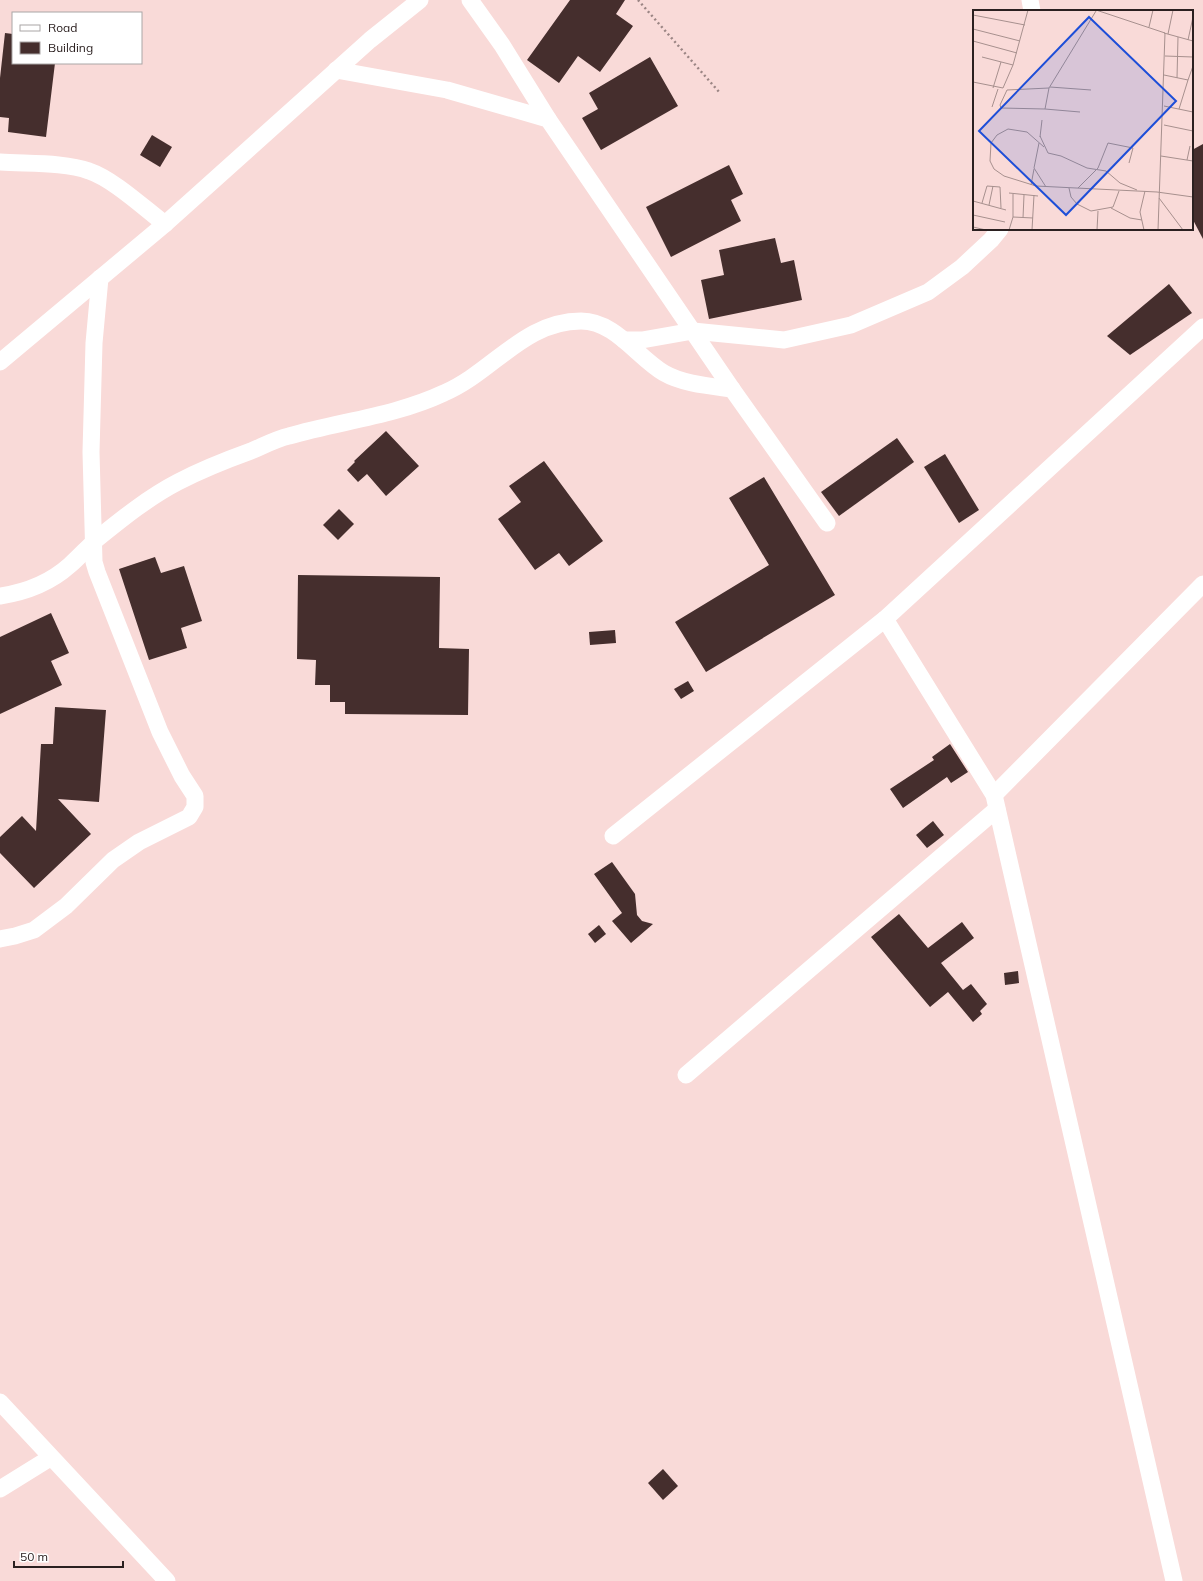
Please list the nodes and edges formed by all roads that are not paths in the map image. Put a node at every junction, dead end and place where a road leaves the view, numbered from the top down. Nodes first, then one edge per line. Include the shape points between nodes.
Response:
1 (420, 0) edge
2 (470, 0) edge
3 (1030, 0) edge
4 (1032, 10) edge
5 (336, 70) junction
6 (548, 120) junction
7 (0, 162) edge
8 (165, 224) junction
9 (999, 230) edge
10 (100, 278) junction
11 (1203, 327) edge
12 (693, 331) junction
13 (624, 340) junction
14 (0, 362) edge
15 (732, 389) junction
16 (827, 523) dead end
17 (95, 541) junction
18 (1203, 584) edge
19 (0, 596) edge
20 (885, 619) junction
21 (995, 802) junction
22 (613, 836) dead end
23 (0, 939) edge
24 (686, 1075) dead end
25 (0, 1402) edge
26 (50, 1458) junction
27 (0, 1489) edge
28 (167, 1581) edge
29 (1174, 1581) edge

1 - 5 street
2 - 6 street via 502,45
3 - 4 street
5 - 6 street via 447,90
5 - 8 street
6 - 12 street
7 - 8 street via 60,166 89,171 109,182
8 - 10 street
9 - 12 street via 962,268 928,292 850,326 784,340
10 - 14 street
10 - 17 street via 94,343 91,452
11 - 20 street
12 - 13 street via 642,340
12 - 15 street
13 - 15 street via 665,374
13 - 17 street via 606,329 583,321 539,329 446,393 406,409 287,436 178,482 133,511
15 - 16 street
17 - 19 street via 69,566 44,584 19,594
17 - 23 street via 94,562 97,572 160,732 195,796 195,807 189,817 139,842 113,860 66,906 34,930
18 - 21 street
20 - 21 street
20 - 22 street
21 - 24 street
21 - 29 street
25 - 26 street
26 - 27 street
26 - 28 street

